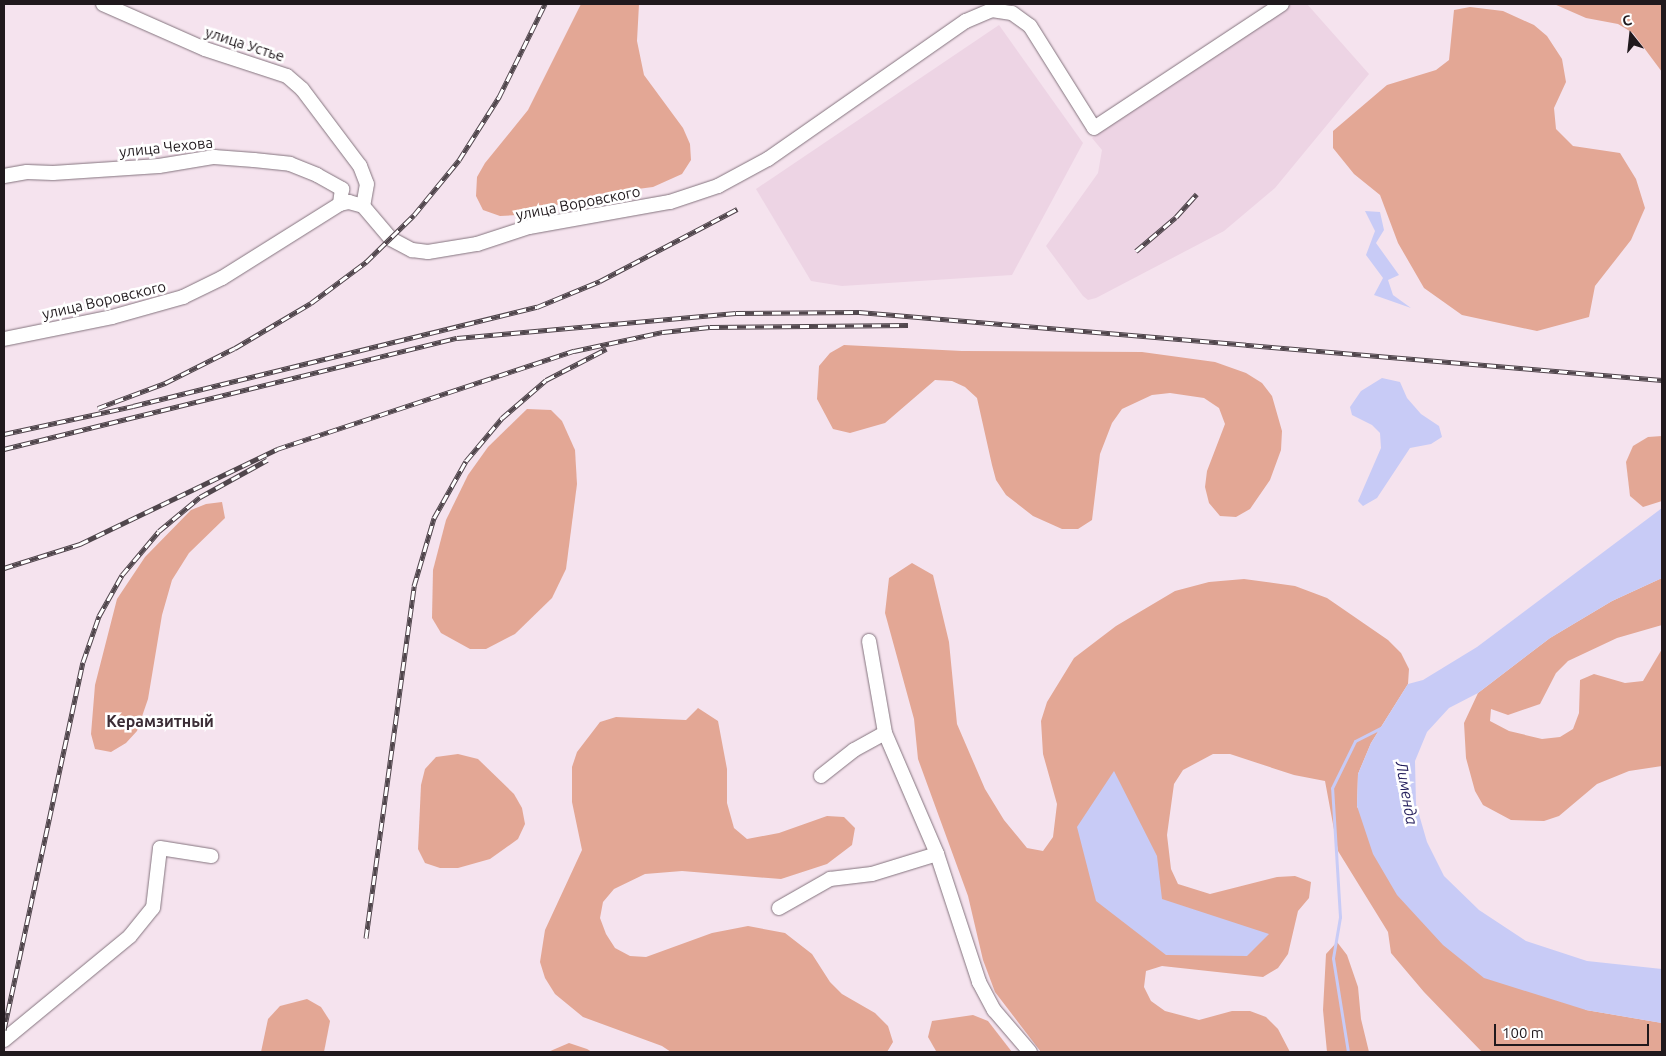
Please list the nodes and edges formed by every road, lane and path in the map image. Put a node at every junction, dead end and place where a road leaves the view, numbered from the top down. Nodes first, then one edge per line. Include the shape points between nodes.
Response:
1 (103, 4) edge
2 (1282, 4) edge
3 (4, 176) edge
4 (340, 204) junction
5 (363, 206) junction
6 (4, 339) edge
7 (869, 641) dead end
8 (885, 732) junction
9 (821, 776) dead end
10 (937, 854) junction
11 (211, 856) dead end
12 (779, 908) dead end
13 (4, 1040) edge
14 (1030, 1052) edge

1 - 5 street, улица Устье via 205,49 287,76 302,89 360,166 367,184
2 - 5 street, улица Воровского via 1094,128 1030,26 1012,13 992,10 966,21 741,177 670,202 529,227 477,244 428,252 412,250 392,238
3 - 4 street, улица Чехова via 26,172 159,166 214,157 254,160 290,164 317,175 342,189
4 - 5 street via 349,202
4 - 6 street, улица Воровского via 222,278 182,297 112,317
7 - 8 street
8 - 9 street via 854,750
8 - 10 street
10 - 12 street via 872,874 830,879
10 - 14 street via 979,982 994,1010
11 - 13 street via 160,848 153,908 130,936

